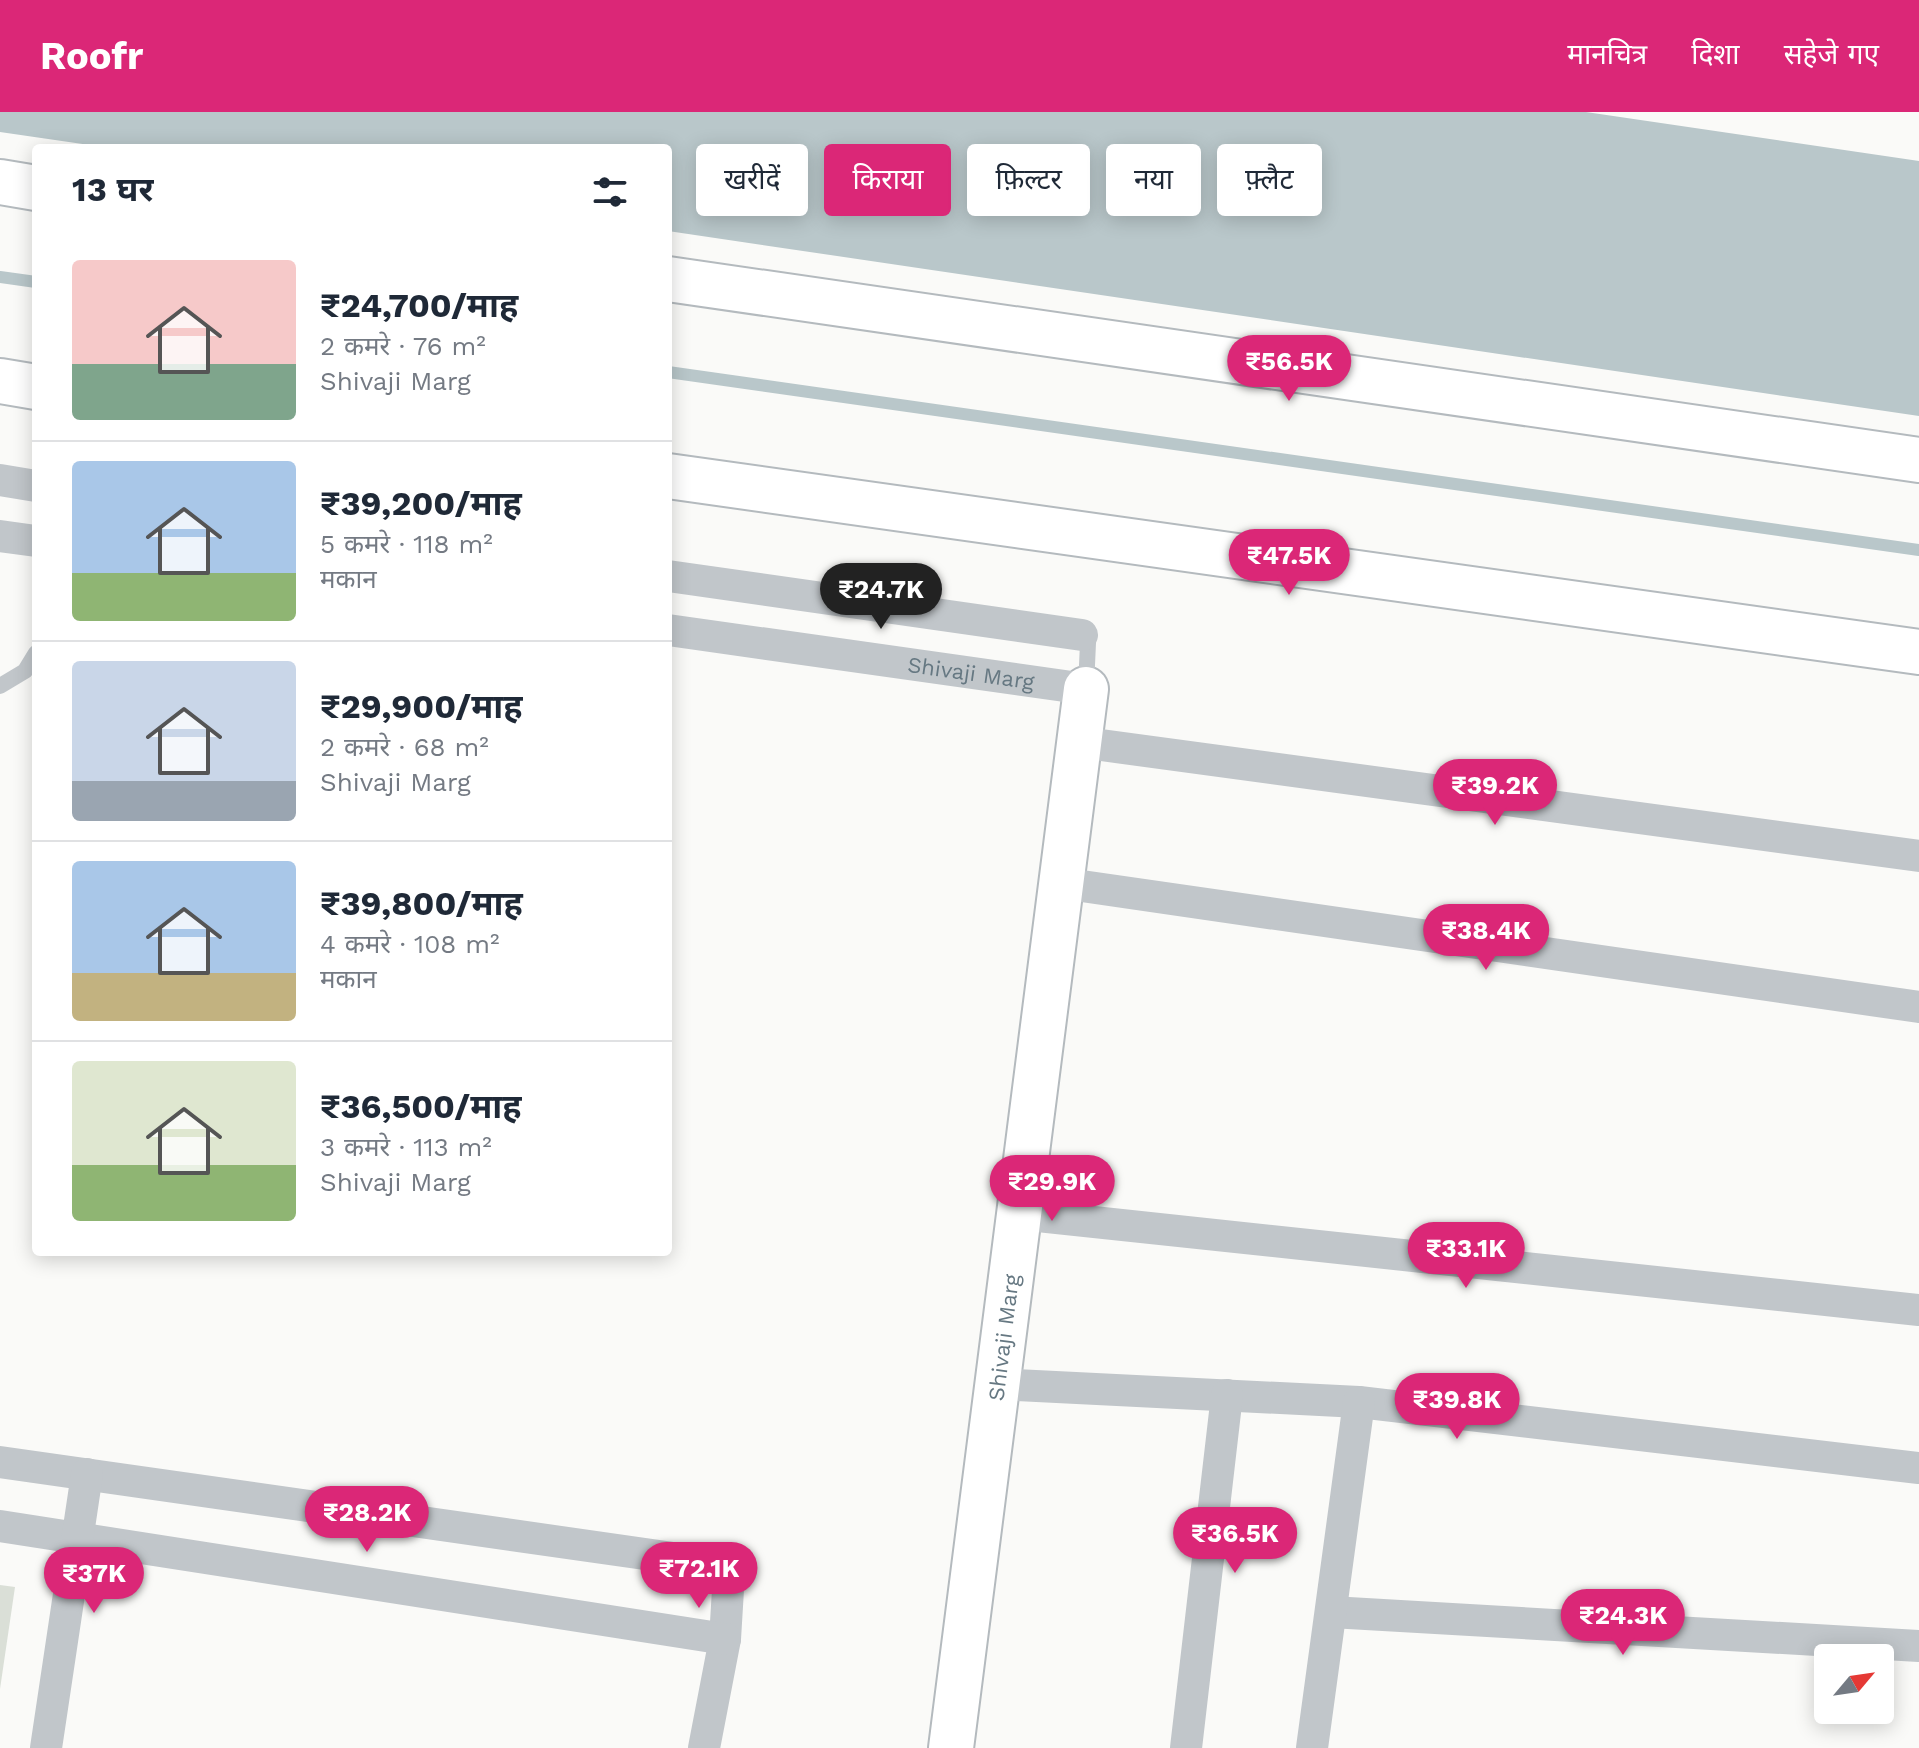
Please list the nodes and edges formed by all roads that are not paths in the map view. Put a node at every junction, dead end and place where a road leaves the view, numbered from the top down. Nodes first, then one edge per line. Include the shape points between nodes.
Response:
1 (0, 182) edge
2 (32, 187) edge
3 (672, 280) edge
4 (0, 381) edge
5 (32, 386) edge
6 (1919, 460) edge
7 (672, 477) edge
8 (0, 480) edge
9 (32, 485) edge
10 (0, 536) edge
11 (32, 540) edge
12 (672, 577) edge
13 (672, 631) edge
14 (1082, 635) joint
15 (1919, 652) edge
16 (32, 660) edge
17 (0, 686) edge
18 (1086, 689) junction
19 (1079, 742) junction
20 (1919, 856) edge
21 (1061, 883) junction
22 (1919, 1007) edge
23 (1019, 1214) junction
24 (1919, 1310) edge
25 (997, 1384) junction
26 (1227, 1395) junction
27 (1359, 1402) junction
28 (0, 1462) edge
29 (1919, 1468) edge
30 (87, 1474) junction
31 (0, 1526) edge
32 (78, 1537) junction
33 (1331, 1612) junction
34 (725, 1639) junction
35 (1919, 1646) edge
36 (46, 1748) edge
37 (704, 1748) edge
38 (951, 1748) edge
39 (1186, 1748) edge
40 (1312, 1748) edge

1 - 2 street
3 - 6 street
4 - 5 street
7 - 15 street
8 - 9 street
10 - 11 street
12 - 14 street, Shivaji Marg
13 - 18 street, Shivaji Marg
14 - 18 lane, Shivaji Marg via 1088,643
16 - 17 lane via 25,671
18 - 19 street, Shivaji Marg
19 - 20 street
19 - 21 street, Shivaji Marg
21 - 22 street
21 - 23 street, Shivaji Marg
23 - 24 street
23 - 25 street, Shivaji Marg
25 - 26 street
25 - 38 street, Shivaji Marg
26 - 27 street
26 - 39 street
27 - 29 street
27 - 33 street
28 - 30 street
30 - 32 street
30 - 34 street via 722,1565 729,1573
31 - 32 street
32 - 34 street
32 - 36 street
33 - 35 street
33 - 40 street
34 - 37 street

